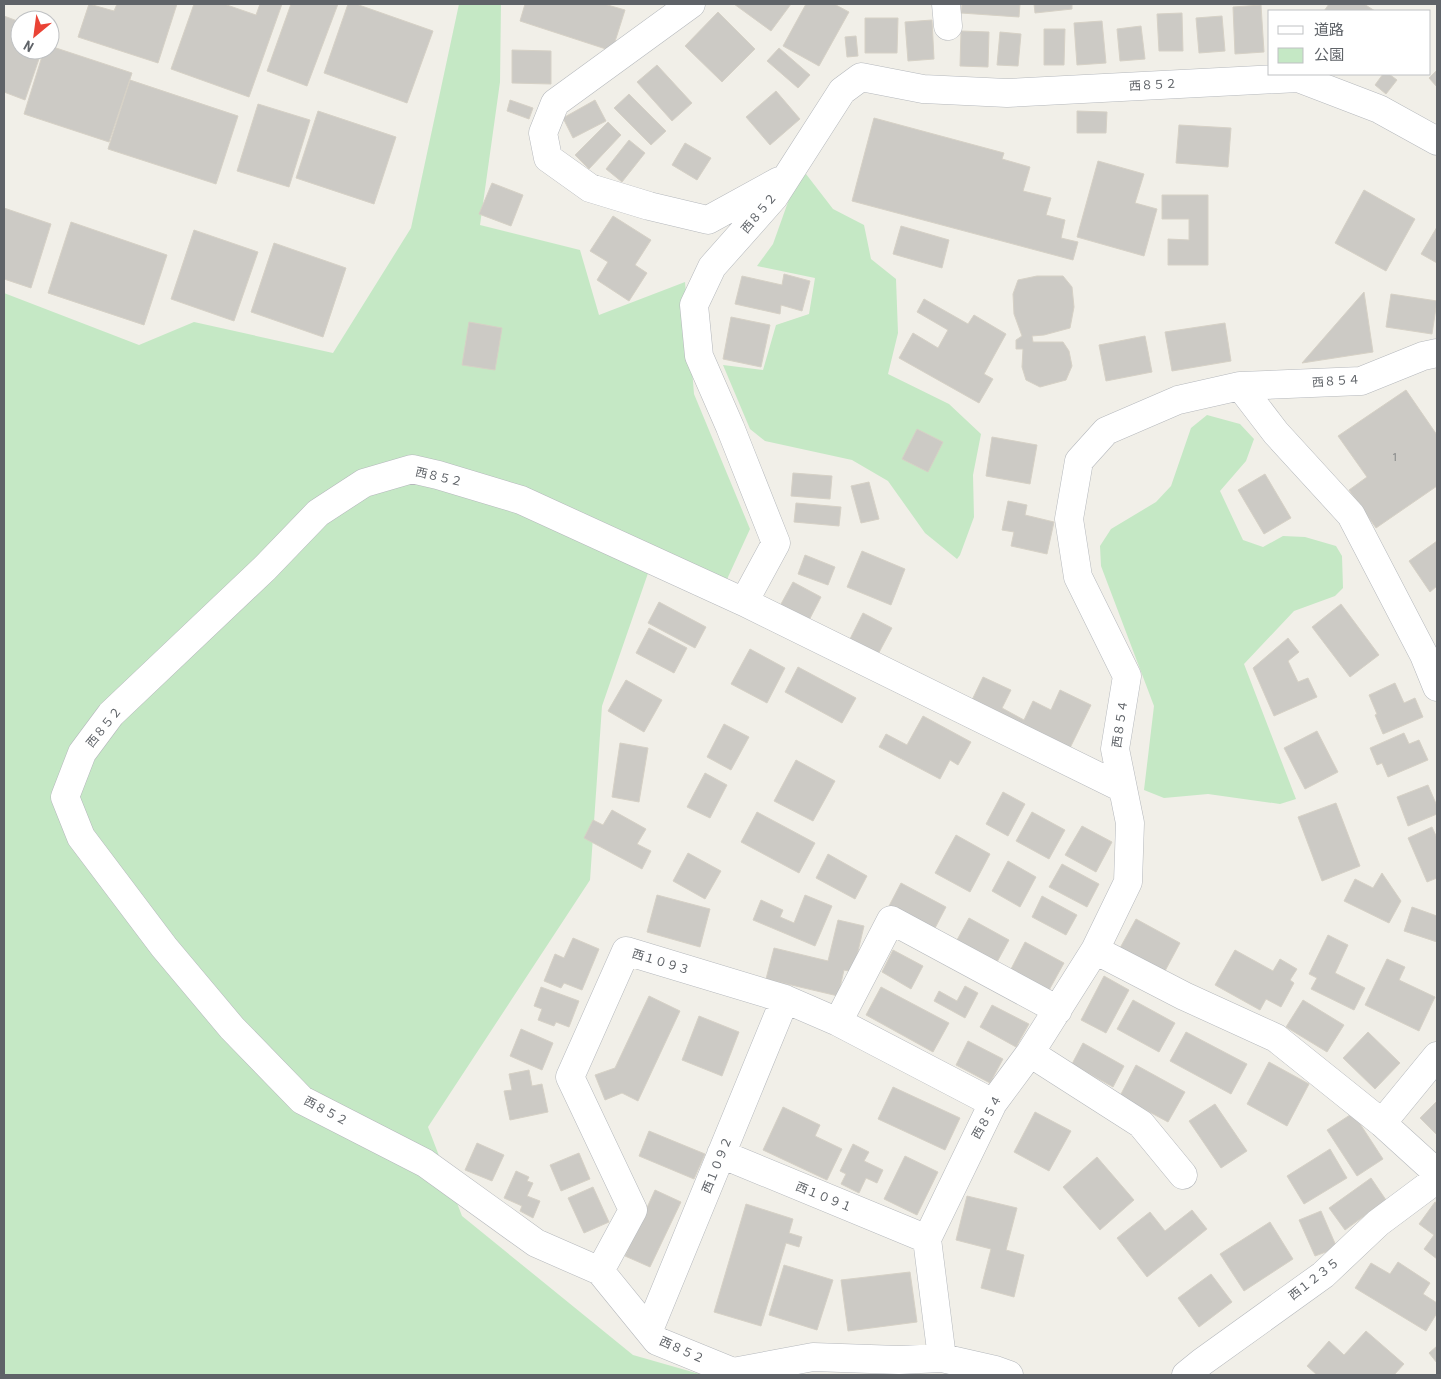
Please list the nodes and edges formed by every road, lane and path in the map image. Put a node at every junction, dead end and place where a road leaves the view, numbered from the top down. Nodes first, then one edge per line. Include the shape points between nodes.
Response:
1 (691, 4) edge
2 (1437, 141) edge
3 (787, 177) junction
4 (1437, 353) edge
5 (1240, 386) junction
6 (744, 602) junction
7 (1437, 687) edge
8 (1122, 788) junction
9 (1095, 950) junction
10 (785, 999) junction
11 (1058, 1010) junction
12 (838, 1022) junction
13 (1030, 1053) junction
14 (1437, 1056) edge
15 (992, 1103) junction
16 (1382, 1123) junction
17 (721, 1154) junction
18 (1437, 1173) edge
19 (1183, 1175) dead end
20 (1437, 1179) edge
21 (927, 1239) junction
22 (600, 1271) junction
23 (649, 1330) junction
24 (942, 1358) junction
25 (899, 1360) junction
26 (876, 1375) edge
27 (1009, 1375) edge
28 (1186, 1375) edge

1 - 3 street via 555,103 543,133 548,158 590,188 708,220
2 - 3 street, 西８５２ via 1379,109 1298,78 1006,93 923,89 861,77 842,91
3 - 6 street, 西８５２ via 712,267 694,305 699,356 776,543
4 - 5 street, 西８５４ via 1361,381
5 - 7 street via 1276,433 1351,515 1424,655
5 - 8 street, 西８５４ via 1178,400 1106,431 1079,461 1069,519 1078,577 1127,676 1115,749
6 - 8 street
6 - 22 street, 西８５２ via 521,500 412,470 364,483 318,513 265,568 111,714 82,753 64,797 81,838 164,947 232,1028 302,1100 425,1163 536,1242
8 - 9 street, 西８５４ via 1130,823 1128,882
9 - 11 street, 西８５４
9 - 16 street via 1276,1038
10 - 12 street, 西１０９３
10 - 17 street, 西１０９２
10 - 22 street, 西１０９３ via 626,951 570,1077 633,1210
11 - 12 street via 891,920
11 - 13 street, 西８５４
12 - 15 street, 西１０９３
13 - 15 street, 西８５４
13 - 19 street via 1141,1124
14 - 16 street
15 - 21 street, 西８５４
16 - 18 street
17 - 21 street, 西１０９１
17 - 23 street, 西１０９２
20 - 28 street, 西１２３５ via 1378,1223 1324,1274
21 - 24 street
22 - 23 street, 西８５２
23 - 25 street, 西８５２ via 657,1341 733,1372 814,1357
24 - 25 street, 西８５２
24 - 27 street, 西８５２
25 - 26 street

